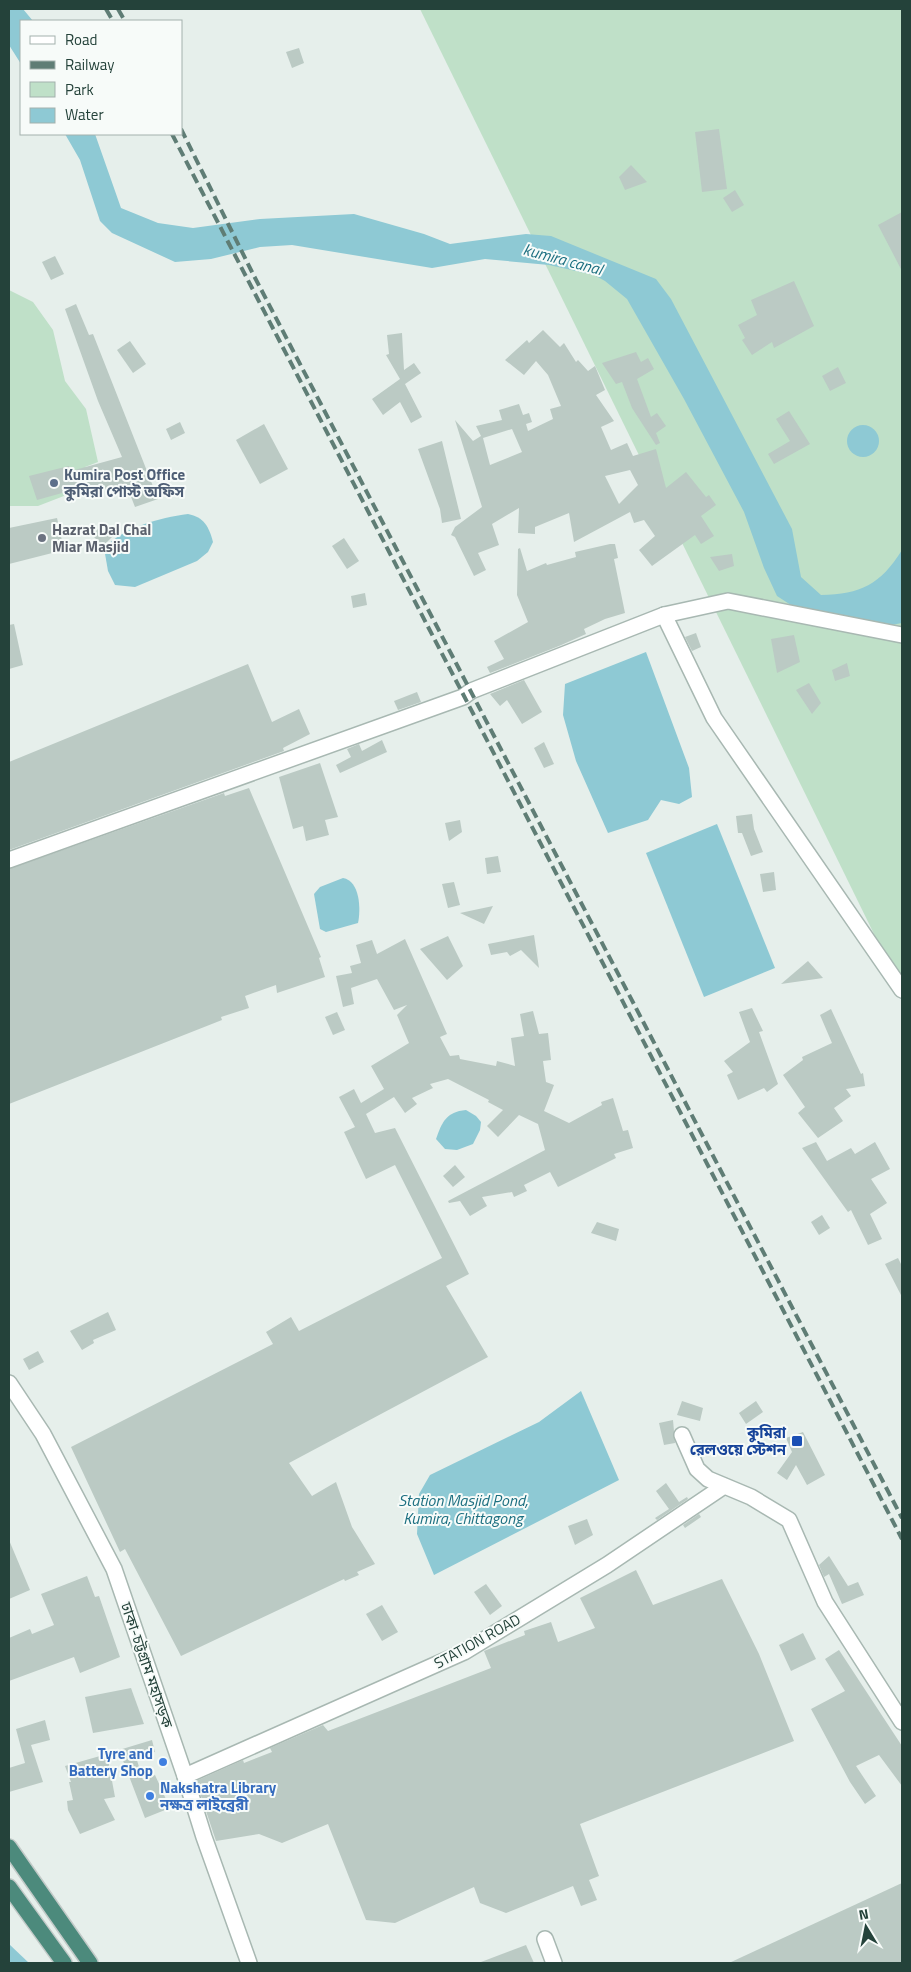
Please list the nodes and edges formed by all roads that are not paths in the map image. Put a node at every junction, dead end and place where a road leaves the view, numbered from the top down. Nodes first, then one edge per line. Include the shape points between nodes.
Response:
1 (664, 615) junction
2 (902, 635) edge
3 (9, 860) edge
4 (902, 990) edge
5 (9, 1383) edge
6 (682, 1435) dead end
7 (724, 1486) junction
8 (902, 1722) edge
9 (185, 1776) junction
10 (9, 1847) edge
11 (9, 1887) edge
12 (545, 1939) dead end
13 (64, 1963) edge
14 (90, 1963) edge
15 (249, 1963) edge
16 (554, 1963) edge

1 - 2 street via 728,601
1 - 3 street via 471,691 463,697
1 - 4 street via 714,718
5 - 9 street, ঢাকা-চট্টগ্রাম মহাসড়ক via 43,1434 114,1569
6 - 7 street via 697,1469 708,1480
7 - 8 street via 751,1497 789,1520 825,1602
7 - 9 street, STATION ROAD via 607,1565 464,1652
9 - 15 street, ঢাকা-চট্টগ্রাম মহাসড়ক
10 - 14 highway
11 - 13 highway
12 - 16 street

